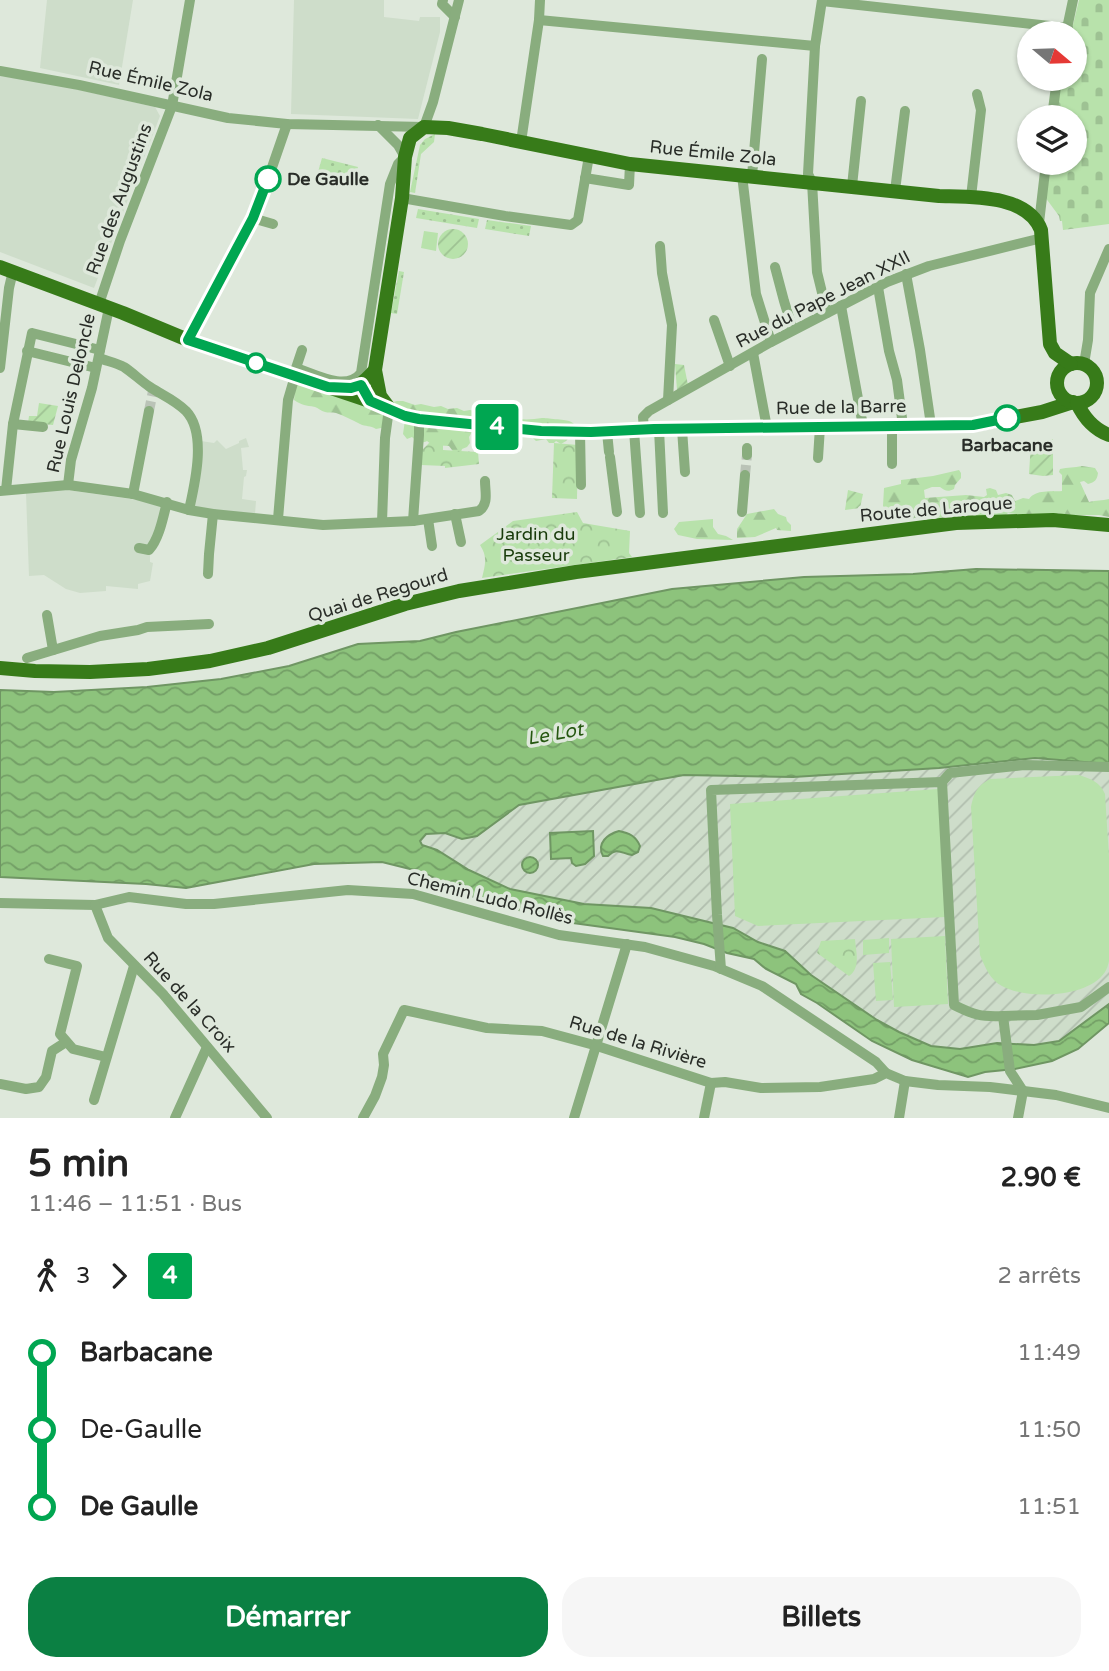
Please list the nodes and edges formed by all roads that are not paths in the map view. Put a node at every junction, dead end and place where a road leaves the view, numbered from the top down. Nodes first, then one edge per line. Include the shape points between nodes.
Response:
1 (190, 0) edge
2 (443, 0) edge
3 (459, 0) edge
4 (540, 0) edge
5 (822, 0) edge
6 (1073, 0) edge
7 (454, 17) junction
8 (539, 20) junction
9 (1069, 21) edge
10 (1017, 25) edge
11 (815, 47) junction
12 (762, 59) dead end
13 (0, 71) edge
14 (977, 94) dead end
15 (861, 102) dead end
16 (172, 106) junction
17 (905, 111) dead end
18 (287, 124) junction
19 (378, 125) junction
20 (424, 127) junction
21 (521, 142) junction
22 (589, 156) junction
23 (405, 157) junction
24 (630, 164) junction
25 (1045, 175) edge
26 (747, 176) junction
27 (585, 178) junction
28 (812, 182) junction
29 (852, 186) junction
30 (895, 191) junction
31 (971, 197) junction
32 (402, 198) junction
33 (253, 218) junction
34 (273, 224) dead end
35 (1041, 231) junction
36 (660, 246) dead end
37 (1109, 248) edge
38 (775, 267) dead end
39 (7, 269) edge
40 (906, 274) junction
41 (878, 287) junction
42 (104, 306) junction
43 (841, 306) junction
44 (827, 313) junction
45 (714, 320) dead end
46 (3, 324) edge
47 (793, 330) junction
48 (188, 340) junction
49 (771, 342) junction
50 (302, 350) dead end
51 (27, 351) junction
52 (752, 353) junction
53 (99, 359) junction
54 (730, 366) junction
55 (1083, 366) junction
56 (0, 368) edge
57 (374, 370) junction
58 (1109, 375) edge
59 (295, 376) junction
60 (359, 381) junction
61 (328, 387) junction
62 (1109, 388) edge
63 (1094, 395) junction
64 (668, 400) junction
65 (370, 401) junction
66 (1075, 403) junction
67 (389, 410) junction
68 (149, 411) tunnel mouth
69 (419, 419) junction
70 (13, 424) junction
71 (931, 425) junction
72 (863, 426) junction
73 (897, 426) junction
74 (43, 427) dead end
75 (820, 427) junction
76 (767, 428) junction
77 (646, 429) junction
78 (682, 429) junction
79 (580, 432) junction
80 (607, 432) junction
81 (1109, 435) edge
82 (818, 458) dead end
83 (892, 464) dead end
84 (685, 472) dead end
85 (745, 475) tunnel mouth
86 (485, 481) dead end
87 (68, 485) junction
88 (581, 485) dead end
89 (3, 491) edge
90 (133, 494) junction
91 (167, 502) junction
92 (189, 510) junction
93 (617, 512) dead end
94 (742, 512) dead end
95 (640, 513) dead end
96 (663, 513) dead end
97 (213, 514) junction
98 (455, 514) junction
99 (278, 519) junction
100 (428, 519) junction
101 (413, 521) junction
102 (382, 523) junction
103 (1109, 525) edge
104 (461, 542) dead end
105 (432, 546) dead end
106 (767, 547) joint
107 (139, 548) dead end
108 (196, 551) dead end
109 (209, 554) junction
110 (208, 574) dead end
111 (47, 615) dead end
112 (209, 624) dead end
113 (53, 650) junction
114 (27, 659) junction
115 (0, 668) edge
116 (1109, 767) edge
117 (942, 782) junction
118 (0, 903) edge
119 (95, 905) junction
120 (626, 944) junction
121 (49, 959) dead end
122 (721, 963) junction
123 (134, 966) junction
124 (1109, 987) edge
125 (1003, 1016) junction
126 (66, 1042) junction
127 (594, 1045) junction
128 (207, 1047) junction
129 (106, 1057) junction
130 (886, 1073) junction
131 (905, 1081) junction
132 (711, 1083) junction
133 (0, 1084) edge
134 (1023, 1091) junction
135 (94, 1100) dead end
136 (1109, 1108) edge
137 (175, 1118) edge
138 (267, 1118) edge
139 (363, 1118) edge
140 (574, 1118) edge
141 (704, 1118) edge
142 (899, 1118) edge
143 (1018, 1118) edge

1 - 16 street, Rue des Augustins
2 - 7 street
3 - 7 street
4 - 8 street
5 - 10 street
5 - 11 street
6 - 9 street
7 - 20 street
8 - 11 street
8 - 21 street
11 - 28 street via 808,174
12 - 26 street
13 - 16 street, Rue Émile Zola
14 - 31 street via 981,110
15 - 29 street
16 - 18 street, Rue Émile Zola
16 - 42 street, Rue des Augustins via 120,241
17 - 30 street
18 - 19 street, Rue Émile Zola
18 - 33 street
19 - 20 street, Rue Émile Zola
19 - 23 street
20 - 21 main road, Rue Émile Zola
20 - 23 main road via 410,138
21 - 22 main road, Rue Émile Zola
22 - 24 main road, Rue Émile Zola
22 - 27 street
23 - 32 main road
23 - 60 street via 390,184
24 - 26 main road, Rue Émile Zola
24 - 27 street via 629,185
25 - 35 street
26 - 28 main road, Rue Émile Zola
26 - 49 street via 756,294
27 - 32 street via 578,220 571,225
28 - 29 main road, Rue Émile Zola
28 - 44 street via 817,272
29 - 30 main road, Rue Émile Zola
30 - 31 main road, Rue Émile Zola
31 - 35 main road, Rue Émile Zola via 1018,206
32 - 57 main road
33 - 34 street
33 - 48 street
35 - 40 street, Rue du Pape Jean XXII
35 - 55 main road via 1050,344 1055,353
36 - 64 street via 673,326
37 - 55 street via 1091,288
38 - 47 street
39 - 42 main road, Rue de la Barre
39 - 46 street
40 - 41 street, Rue du Pape Jean XXII
40 - 71 street
41 - 43 street, Rue du Pape Jean XXII
41 - 73 street via 897,380
42 - 48 main road, Rue de la Barre
42 - 53 street, Rue Louis Deloncle
43 - 44 street, Rue du Pape Jean XXII
43 - 72 street
44 - 47 street, Rue du Pape Jean XXII
45 - 54 street
46 - 56 street
47 - 49 street, Rue du Pape Jean XXII
48 - 59 main road, Rue de la Barre
49 - 52 street, Rue du Pape Jean XXII
50 - 60 street via 296,368 336,381
51 - 53 street
51 - 53 street via 32,333
51 - 70 street
52 - 54 street, Rue du Pape Jean XXII
52 - 76 street
53 - 87 street, Rue Louis Deloncle
53 - 92 street via 122,366 183,408 192,420 197,437 196,474
54 - 64 street, Rue du Pape Jean XXII
55 - 58 main road
55 - 63 main road via 1097,383
55 - 66 main road via 1062,370 1058,381 1060,393
57 - 60 main road
57 - 67 main road via 380,396
59 - 61 main road, Rue de la Barre
59 - 99 street via 288,400
60 - 61 main road via 351,388
60 - 65 street
61 - 65 main road, Rue de la Barre
62 - 63 main road
63 - 66 main road
64 - 77 street, Rue du Pape Jean XXII via 643,417
65 - 67 main road, Rue de la Barre
66 - 71 main road, Rue de la Barre via 981,423
66 - 81 main road via 1090,424
67 - 69 main road, Rue de la Barre
67 - 102 street
68 - 90 street
69 - 79 main road, Rue de la Barre
69 - 101 street
70 - 74 street
70 - 89 street
71 - 73 main road, Rue de la Barre
72 - 73 main road, Rue de la Barre
72 - 75 main road, Rue de la Barre
73 - 83 street
75 - 76 main road, Rue de la Barre
75 - 82 street
76 - 78 main road, Rue de la Barre
77 - 78 main road, Rue de la Barre
77 - 80 main road, Rue de la Barre
77 - 95 street
77 - 96 street
78 - 84 street
79 - 80 main road, Rue de la Barre
79 - 88 street
80 - 93 street
85 - 94 street
86 - 98 street via 486,500 481,510
87 - 89 street
87 - 90 street
90 - 91 street
91 - 92 street
91 - 107 street via 152,548
92 - 97 street
97 - 99 street
97 - 109 street
98 - 100 street
98 - 104 street
99 - 102 street via 323,525
100 - 101 street
100 - 105 street
101 - 102 street
103 - 106 main road, Route de Laroque via 1053,520 956,523
106 - 114 main road, Quai de Regourd via 459,591 268,648 178,666 99,672
108 - 109 street
109 - 110 street
111 - 113 street
112 - 113 street via 147,627
113 - 114 street
114 - 115 main road, Quai de Regourd
116 - 117 street via 1024,765 950,773
117 - 122 street via 711,790
117 - 125 street via 954,1005 971,1014
118 - 119 street, Chemin Ludo Rollès
119 - 120 street, Chemin Ludo Rollès via 129,897 214,904 348,890 412,894 559,935
119 - 123 street, Rue de la Croix via 108,939
120 - 122 street, Chemin Ludo Rollès
120 - 127 street
121 - 126 street via 77,965 60,1034
122 - 130 street, Chemin Ludo Rollès via 762,986
123 - 128 street, Rue de la Croix
123 - 129 street
124 - 125 street via 1081,1007
125 - 134 street via 1010,1071
126 - 129 street via 73,1049
126 - 133 street via 52,1051 39,1087
127 - 132 street, Rue de la Rivière
127 - 139 street, Rue de la Rivière via 541,1031 487,1028 404,1010 383,1054 382,1077
127 - 140 street
128 - 137 street
128 - 138 street, Rue de la Croix
129 - 135 street
130 - 131 street
130 - 132 street, Rue de la Rivière via 820,1087
131 - 134 street
131 - 142 street
132 - 141 street
134 - 136 street
134 - 143 street

